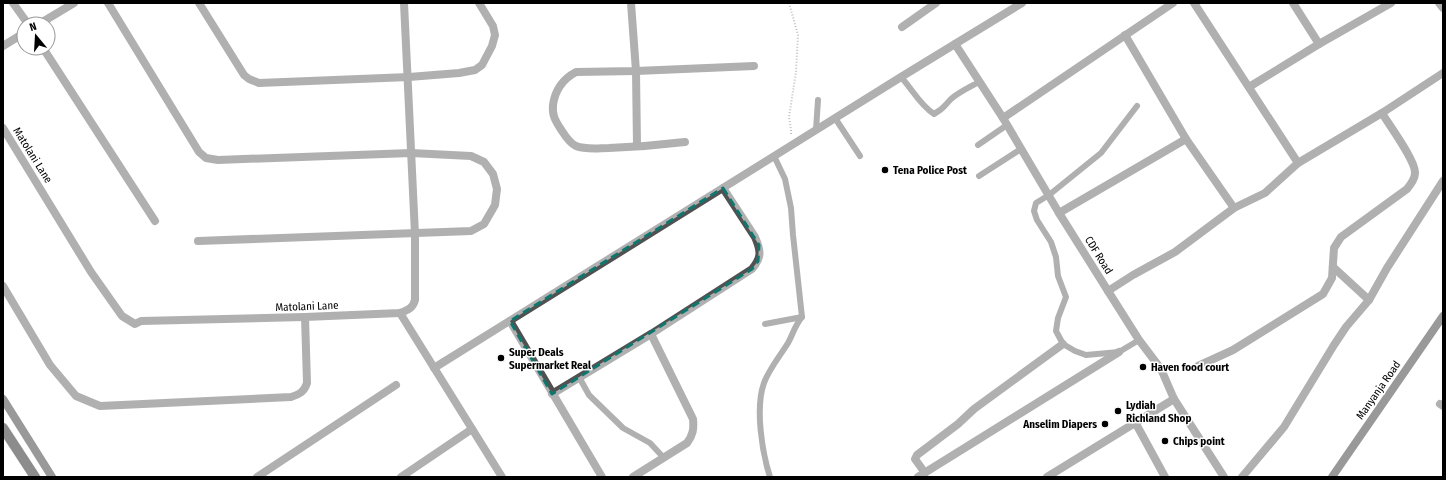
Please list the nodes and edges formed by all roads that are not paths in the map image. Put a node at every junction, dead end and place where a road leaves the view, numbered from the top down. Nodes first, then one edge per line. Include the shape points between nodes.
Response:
1 (13, 3) edge
2 (74, 3) edge
3 (108, 3) edge
4 (199, 3) edge
5 (404, 3) edge
6 (479, 3) edge
7 (631, 3) edge
8 (936, 3) edge
9 (1022, 3) edge
10 (1173, 3) edge
11 (1194, 3) edge
12 (1294, 3) edge
13 (1391, 3) edge
14 (1439, 3) edge
15 (1443, 8) edge
16 (22, 16) edge
17 (52, 16) edge
18 (902, 27) dead end
19 (1125, 35) junction
20 (16, 38) edge
21 (955, 44) junction
22 (1319, 44) junction
23 (3, 46) edge
24 (48, 56) edge
25 (754, 66) dead end
26 (636, 71) junction
27 (1443, 74) edge
28 (409, 77) junction
29 (900, 77) junction
30 (979, 82) junction
31 (1249, 87) junction
32 (818, 100) dead end
33 (1138, 106) dead end
34 (1382, 113) junction
35 (835, 118) junction
36 (1005, 122) junction
37 (3, 128) edge
38 (816, 130) junction
39 (1186, 139) junction
40 (685, 142) dead end
41 (978, 145) dead end
42 (638, 146) junction
43 (1021, 149) junction
44 (411, 154) junction
45 (774, 156) junction
46 (860, 156) dead end
47 (1298, 163) junction
48 (979, 176) dead end
49 (1443, 181) edge
50 (723, 188) junction
51 (1049, 195) junction
52 (1234, 208) junction
53 (1059, 213) junction
54 (155, 221) dead end
55 (414, 234) junction
56 (198, 241) dead end
57 (1333, 267) junction
58 (3, 286) edge
59 (1108, 291) junction
60 (1369, 300) junction
61 (400, 312) junction
62 (1443, 316) edge
63 (305, 317) junction
64 (802, 317) junction
65 (510, 321) junction
66 (764, 324) dead end
67 (651, 334) junction
68 (1139, 340) junction
69 (1063, 344) junction
70 (1119, 352) junction
71 (1198, 366) dead end
72 (434, 368) junction
73 (579, 377) junction
74 (396, 385) dead end
75 (552, 394) junction
76 (3, 399) edge
77 (1174, 399) junction
78 (1135, 422) junction
79 (3, 428) edge
80 (472, 429) junction
81 (664, 458) junction
82 (1058, 474) edge
83 (921, 475) edge
84 (35, 477) edge
85 (52, 477) edge
86 (257, 477) edge
87 (401, 477) edge
88 (502, 477) edge
89 (602, 477) edge
90 (633, 477) edge
91 (770, 477) edge
92 (1047, 477) edge
93 (1165, 477) edge
94 (1224, 477) edge
95 (1242, 477) edge
96 (1332, 477) edge

1 - 16 street
2 - 17 street
3 - 44 street via 199,152 206,158 218,160
4 - 28 street via 240,69 249,79 259,82
5 - 28 street
6 - 28 street via 493,26 495,35 482,64 475,70 459,73
7 - 26 street
8 - 18 street
9 - 21 street
10 - 19 street
11 - 31 street
12 - 22 street
13 - 22 street
14 - 15 street
19 - 36 street
19 - 39 street
20 - 23 street
21 - 29 street
21 - 30 street, CDF Road
22 - 31 street
24 - 54 street
25 - 26 street
26 - 42 street
26 - 42 street via 576,72 567,76 559,86 552,111 554,120 575,146
27 - 34 street
28 - 44 street
29 - 30 lane via 925,108 934,114 960,93
29 - 35 street
30 - 36 street, CDF Road
31 - 47 street
32 - 38 lane
33 - 51 lane via 1101,153
34 - 47 street
34 - 57 street via 1413,162 1416,172 1407,189 1341,237 1334,248
35 - 38 street
35 - 46 lane
36 - 41 lane
36 - 43 street, CDF Road
37 - 63 street, Matolani Lane via 91,272 122,316 135,324 141,321
38 - 45 street
39 - 52 street
39 - 53 street
40 - 42 street
43 - 48 lane
43 - 51 street, CDF Road
44 - 55 street
44 - 55 street via 471,156 484,162 493,174 497,188 494,205 484,224 471,231
45 - 50 street
45 - 64 lane via 785,179 791,208
47 - 52 street via 1265,193
49 - 60 street
50 - 65 street
50 - 67 street via 755,237 760,253 758,261 752,269
51 - 53 street, CDF Road
51 - 69 lane via 1036,203 1034,211 1052,242 1058,276 1066,297 1056,331
52 - 59 street via 1175,252
53 - 59 street, CDF Road
55 - 56 street
55 - 61 street via 415,300 414,305
57 - 60 street
57 - 71 street via 1332,278 1323,294 1233,350
58 - 63 street via 50,365 76,396 100,406 298,395 304,391 307,383
59 - 68 street, CDF Road
60 - 95 street via 1346,327 1284,427
61 - 63 street, Matolani Lane
61 - 72 street
62 - 96 main road, Manyanja Road
64 - 66 lane
64 - 91 lane via 765,382 761,394 760,414 766,465
65 - 72 street
65 - 75 street
67 - 73 street
67 - 81 street via 693,418 694,428 687,443
68 - 70 lane
68 - 77 street, CDF Road via 1161,369
69 - 70 lane via 1086,355
69 - 83 street via 974,409 917,455 915,459
70 - 83 street
72 - 80 street
73 - 75 street
73 - 81 lane via 590,395 623,428 650,443
74 - 86 street
75 - 89 street
76 - 85 main road
77 - 78 street
77 - 94 street, CDF Road
78 - 82 street
78 - 93 street
79 - 84 main road
80 - 87 street
80 - 88 street
81 - 90 street
82 - 92 street

